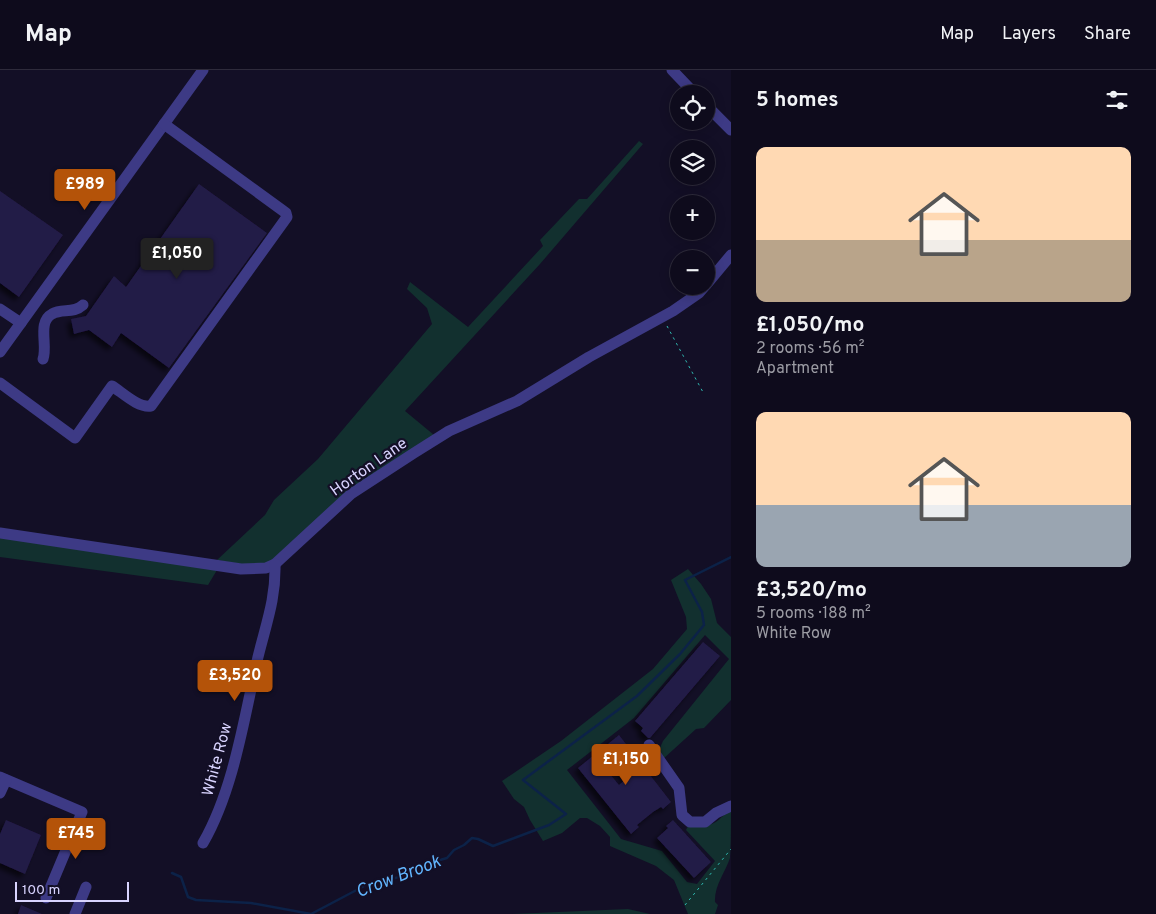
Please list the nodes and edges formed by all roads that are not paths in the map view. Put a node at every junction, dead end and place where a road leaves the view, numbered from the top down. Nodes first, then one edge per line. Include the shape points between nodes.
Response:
1 (202, 70) edge
2 (672, 70) edge
3 (686, 85) edge
4 (715, 114) edge
5 (164, 124) junction
6 (731, 130) edge
7 (731, 255) edge
8 (715, 275) edge
9 (696, 295) edge
10 (82, 306) dead end
11 (0, 309) edge
12 (21, 323) junction
13 (0, 352) edge
14 (43, 359) dead end
15 (0, 384) edge
16 (0, 533) edge
17 (275, 564) junction
18 (649, 745) dead end
19 (3, 778) edge
20 (0, 793) edge
21 (731, 806) edge
22 (203, 837) dead end
23 (86, 887) dead end
24 (46, 898) dead end
25 (74, 914) edge

1 - 5 street
2 - 3 street
4 - 6 street
5 - 12 street
5 - 15 street via 286,213 287,217 151,406 140,405 112,386 75,438
7 - 8 street, Horton Lane
9 - 17 street, Horton Lane via 518,401 435,439 351,494
10 - 14 street via 75,311 50,316 44,331
11 - 12 street
12 - 13 street
16 - 17 street via 241,569 266,568
17 - 22 street, White Row via 274,598 235,755 210,830
18 - 21 street via 679,788 682,815 690,822 705,822
19 - 20 street
19 - 24 street via 82,812
23 - 25 street

